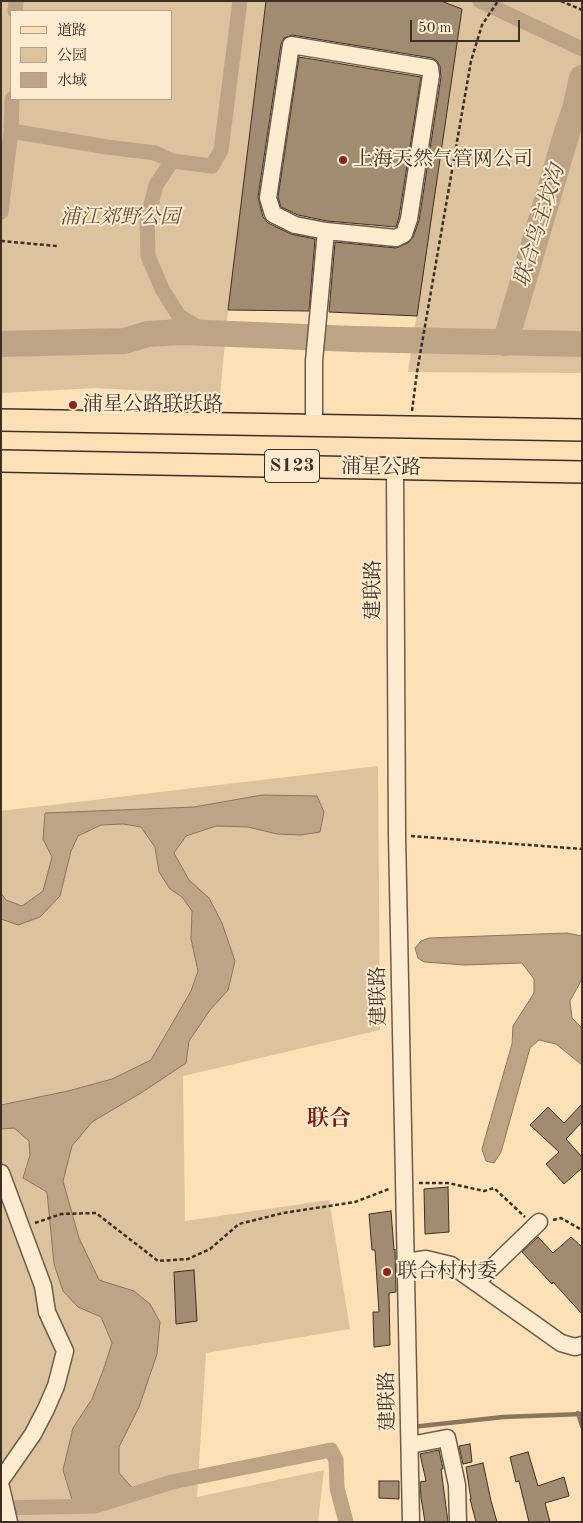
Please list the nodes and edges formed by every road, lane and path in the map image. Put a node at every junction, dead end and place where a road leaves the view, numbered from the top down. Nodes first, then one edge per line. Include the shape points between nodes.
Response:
1 (498, 1) edge
2 (561, 1) edge
3 (582, 10) edge
4 (326, 231) junction
5 (1, 241) edge
6 (57, 246) dead end
7 (1, 420) edge
8 (314, 425) junction
9 (409, 427) junction
10 (582, 430) edge
11 (1, 461) edge
12 (395, 469) junction
13 (582, 472) edge
14 (397, 835) junction
15 (582, 849) edge
16 (1, 1174) edge
17 (404, 1184) junction
18 (540, 1222) junction
19 (22, 1228) junction
20 (582, 1230) edge
21 (406, 1262) junction
22 (476, 1283) junction
23 (582, 1345) edge
24 (410, 1445) junction
25 (1, 1480) edge
26 (1, 1486) edge
27 (9, 1522) edge
28 (411, 1522) edge
29 (458, 1522) edge

1 - 9 path via 482,24 471,61
2 - 3 path
4 - 4 street via 295,225 272,214 268,198 291,45 430,68 410,219 404,234 396,238
4 - 8 street via 314,361
5 - 6 path
7 - 8 main road, 浦星公路 / S123
8 - 9 main road, 浦星公路 / S123
9 - 10 main road, 浦星公路 / S123
11 - 12 main road, 浦星公路 / S123
12 - 13 main road, 浦星公路 / S123
12 - 14 street, 建联路
14 - 15 path
14 - 17 street, 建联路
16 - 19 street
17 - 18 path via 448,1183 484,1191 494,1188 531,1222
17 - 19 path via 355,1202 283,1213 240,1224 210,1249 188,1258 158,1260 96,1213 61,1214
17 - 21 street, 建联路
18 - 20 path via 561,1218
18 - 22 street
19 - 25 street via 43,1286 47,1312 65,1351 46,1409
21 - 22 street via 426,1259 450,1265
21 - 24 street, 建联路
22 - 23 street via 562,1343 575,1347
24 - 28 street, 建联路
24 - 29 street via 446,1438 457,1485
26 - 27 street

